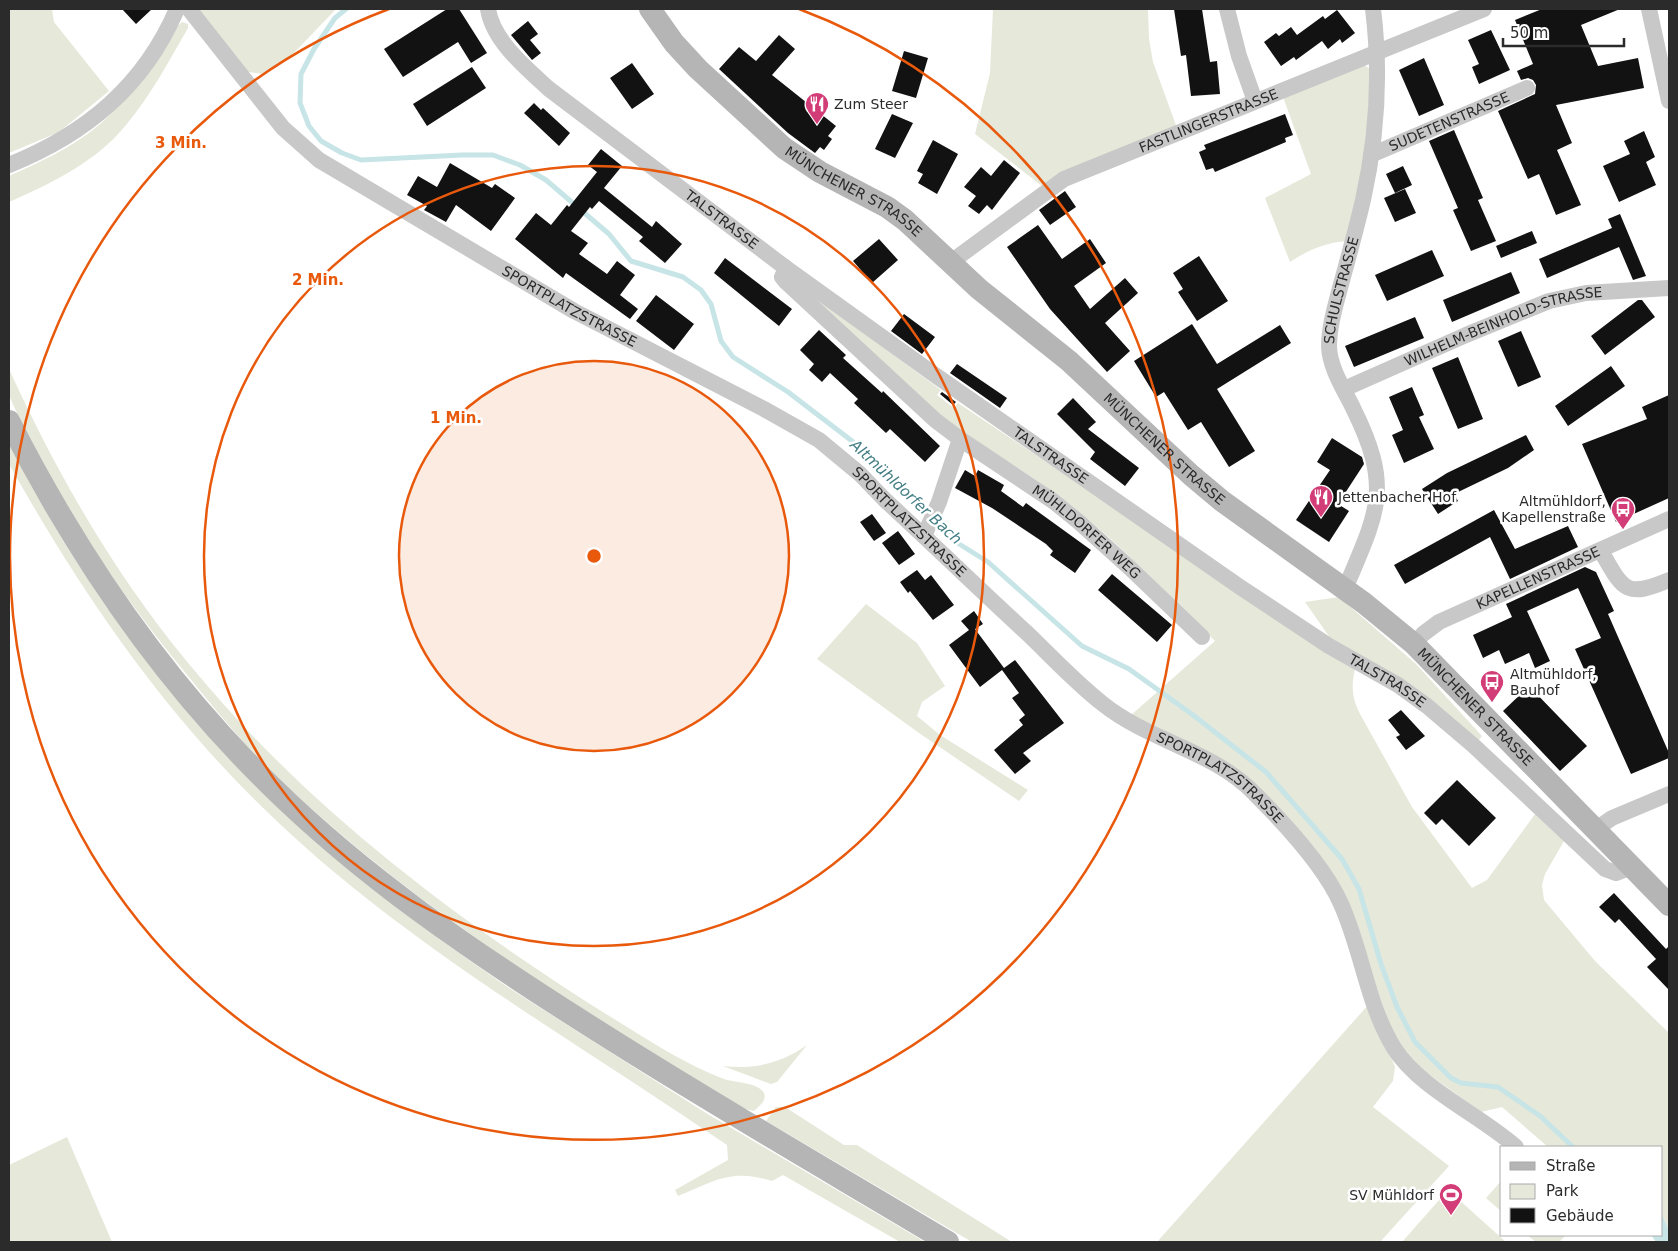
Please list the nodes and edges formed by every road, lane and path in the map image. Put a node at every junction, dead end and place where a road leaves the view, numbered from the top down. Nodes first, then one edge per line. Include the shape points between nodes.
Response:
1 (177, 9) edge
2 (189, 9) edge
3 (488, 9) edge
4 (650, 9) edge
5 (1227, 9) edge
6 (1372, 9) edge
7 (1484, 9) edge
8 (1649, 9) edge
9 (1378, 52) junction
10 (1527, 88) dead end
11 (1255, 101) junction
12 (1669, 102) edge
13 (1371, 154) junction
14 (9, 165) edge
15 (951, 262) junction
16 (786, 268) junction
17 (1669, 288) edge
18 (1344, 389) junction
19 (9, 421) edge
20 (960, 440) junction
21 (1669, 519) edge
22 (926, 532) junction
23 (1601, 551) junction
24 (1669, 580) edge
25 (1345, 589) junction
26 (1202, 638) dead end
27 (1414, 644) junction
28 (1669, 794) edge
29 (1596, 829) junction
30 (1632, 867) junction
31 (1669, 905) edge
32 (1515, 1146) edge
33 (948, 1242) edge

1 - 14 street via 152,56 121,94 64,140
2 - 22 street, SPORTPLATZSTRASSE via 283,128 319,160 574,311 819,440
3 - 16 street, TALSTRASSE via 496,30 508,47 549,89
4 - 15 street, MÜNCHENER STRASSE via 674,43 763,130 803,161 887,207
5 - 11 street
6 - 9 street, SCHULSTRASSE
7 - 9 street, FASTLINGERSTRASSE
8 - 12 street
9 - 11 street, FASTLINGERSTRASSE
9 - 13 street, SCHULSTRASSE
10 - 13 street, SUDETENSTRASSE
11 - 15 street, FASTLINGERSTRASSE via 1064,179
13 - 18 street, SCHULSTRASSE via 1329,340 1331,358
15 - 25 street, MÜNCHENER STRASSE via 979,289 1069,361 1222,501
16 - 20 street, MÜHLDORFER WEG via 782,276 786,282 907,396
16 - 30 street, TALSTRASSE via 1240,587 1427,706 1605,869 1616,874
17 - 18 street, WILHELM-BEINHOLD-STRASSE via 1586,293 1550,301
18 - 25 street, SCHULSTRASSE via 1368,437 1378,476 1373,518
19 - 33 street via 83,552 166,668 236,750 323,833 433,922 538,994
20 - 22 street
20 - 26 street, MÜHLDORFER WEG via 1053,500 1110,549
21 - 23 street, KAPELLENSTRASSE
22 - 32 street, SPORTPLATZSTRASSE via 1105,706 1219,767 1254,792 1321,870 1336,893 1380,1019 1402,1058 1426,1082
23 - 24 street via 1627,588 1640,591
23 - 27 street, KAPELLENSTRASSE via 1439,622
25 - 27 street, MÜNCHENER STRASSE
27 - 29 street, MÜNCHENER STRASSE
28 - 29 street via 1612,818
29 - 30 street, MÜNCHENER STRASSE
30 - 31 street, MÜNCHENER STRASSE

